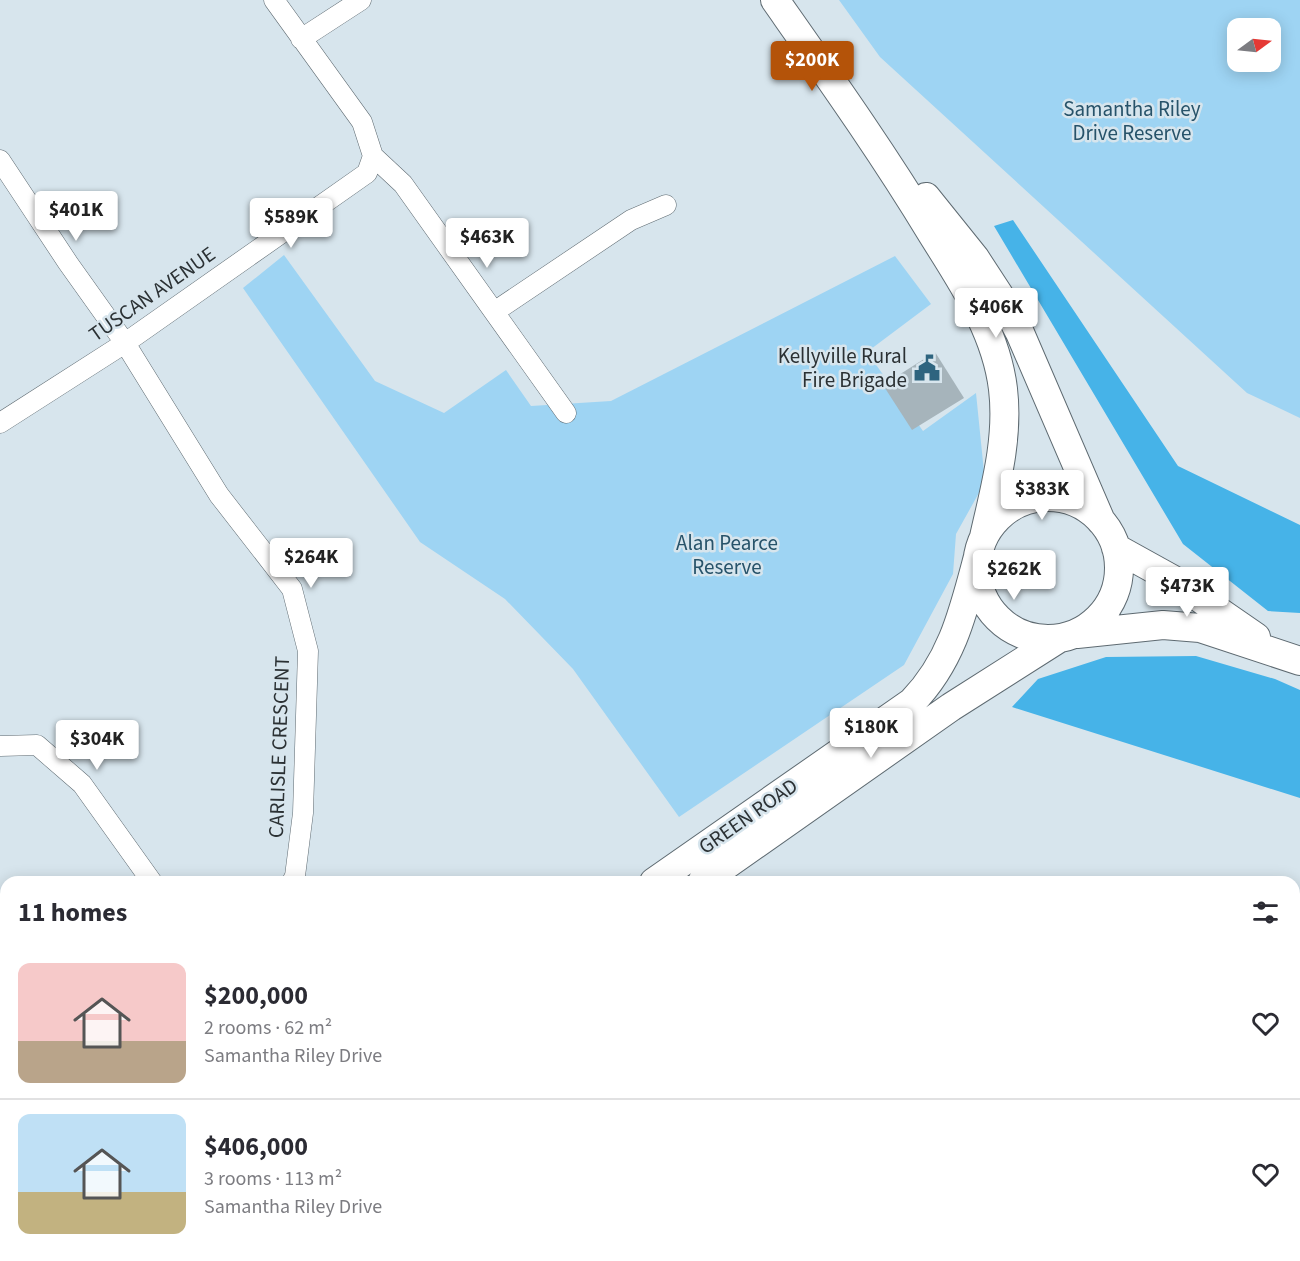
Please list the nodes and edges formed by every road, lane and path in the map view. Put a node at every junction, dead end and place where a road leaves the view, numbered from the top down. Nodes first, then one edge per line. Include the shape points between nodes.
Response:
1 (274, 0) edge
2 (361, 0) edge
3 (775, 0) edge
4 (301, 39) junction
5 (373, 156) junction
6 (886, 158) junction
7 (0, 160) edge
8 (666, 206) dead end
9 (494, 312) junction
10 (125, 343) junction
11 (566, 413) dead end
12 (0, 423) edge
13 (1101, 521) junction
14 (982, 545) junction
15 (1116, 548) junction
16 (1067, 636) junction
17 (1290, 657) edge
18 (0, 746) edge
19 (148, 876) edge
20 (295, 876) edge
21 (663, 876) edge
22 (711, 876) edge

1 - 4 street
2 - 4 street
3 - 6 main road
4 - 5 street via 363,122
5 - 9 street via 403,184
5 - 10 street, TUSCAN AVENUE via 367,173
6 - 13 main road via 951,226 1003,301
6 - 14 main road via 976,306 993,347 1003,388 1004,435
7 - 10 street, CARLISLE CRESCENT
8 - 9 street via 631,220
9 - 11 street
10 - 12 street, TUSCAN AVENUE
10 - 20 street, CARLISLE CRESCENT via 219,495 291,589 308,651 303,813
13 - 14 main road via 1071,501 1040,498 1011,507 996,520
13 - 15 main road
14 - 16 main road via 978,575 983,596 995,615 1011,629 1034,638
14 - 21 main road, GREEN ROAD via 951,647 928,686 912,702
15 - 16 main road via 1119,574 1112,599 1097,620
15 - 17 main road via 1172,579
16 - 17 main road via 1163,625 1200,628
16 - 22 main road, GREEN ROAD via 951,707
18 - 19 street via 37,746 82,783

